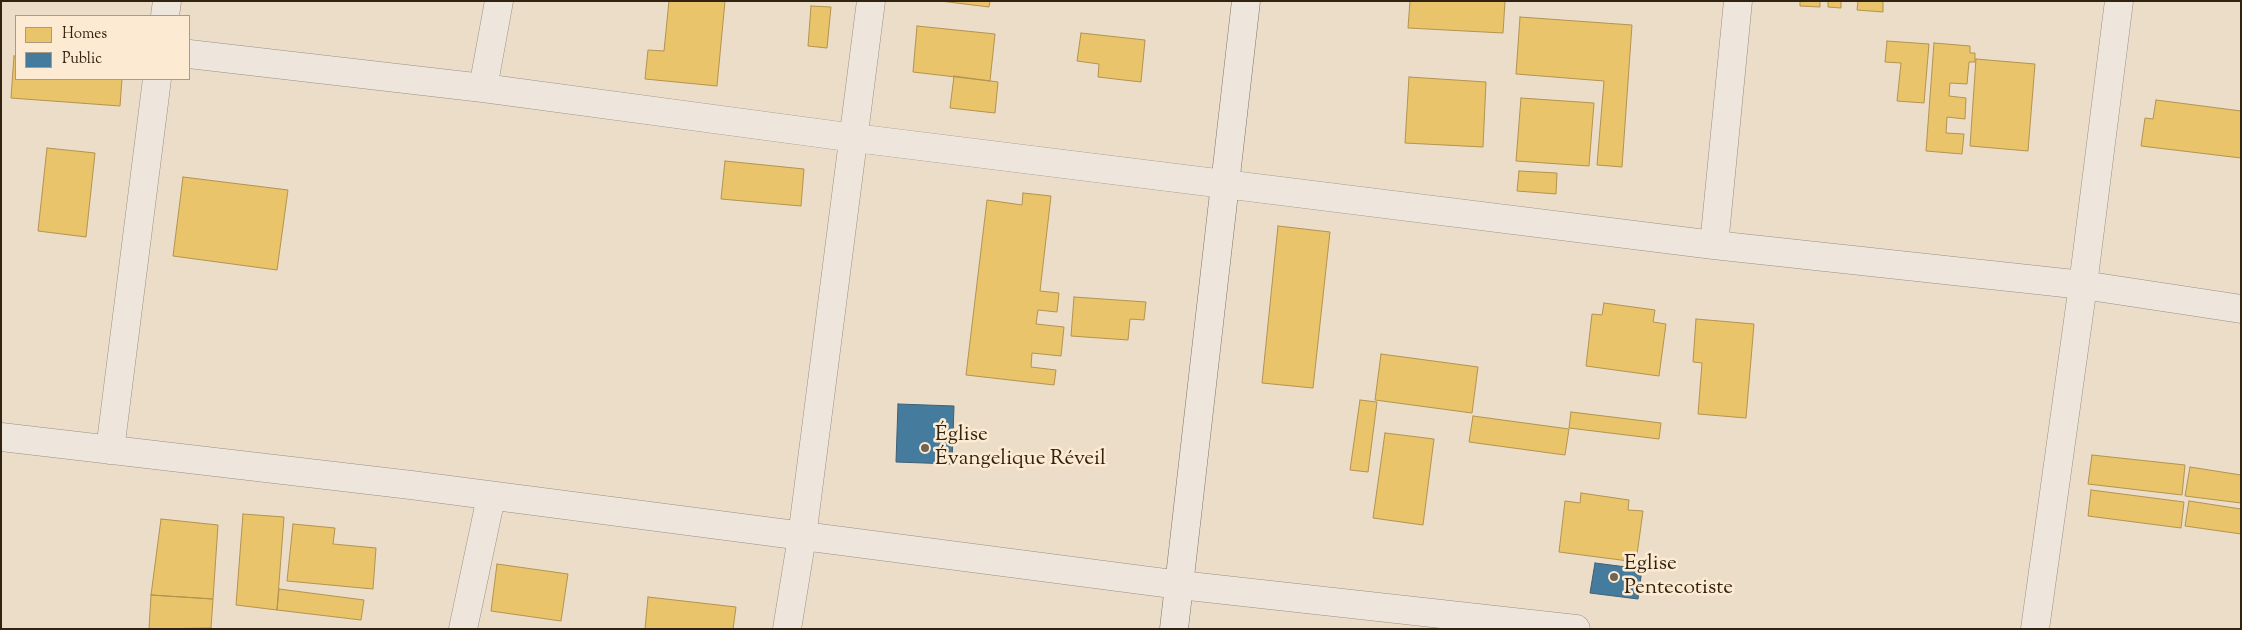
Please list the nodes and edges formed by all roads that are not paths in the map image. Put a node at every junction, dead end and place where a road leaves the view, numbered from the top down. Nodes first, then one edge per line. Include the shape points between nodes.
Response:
1 (167, 1) edge
2 (500, 1) edge
3 (871, 1) edge
4 (1246, 1) edge
5 (1738, 1) edge
6 (2119, 1) edge
7 (165, 15) edge
8 (190, 54) edge
9 (157, 80) edge
10 (484, 88) junction
11 (855, 138) junction
12 (1226, 184) junction
13 (1714, 244) junction
14 (2083, 285) junction
15 (2241, 309) edge
16 (1, 437) edge
17 (110, 450) junction
18 (491, 497) junction
19 (802, 537) junction
20 (1180, 585) junction
21 (463, 629) edge
22 (787, 629) edge
23 (1174, 629) edge
24 (1576, 629) edge
25 (2035, 629) edge

1 - 7 street
2 - 10 street
3 - 11 street
4 - 12 street
5 - 13 street
6 - 14 street
8 - 10 street
9 - 17 street
10 - 11 street
11 - 12 street
11 - 19 street
12 - 13 street
12 - 20 street
13 - 14 street
14 - 15 street
14 - 25 street
16 - 17 street
17 - 18 street
18 - 19 street
18 - 21 street
19 - 20 street
19 - 22 street
20 - 23 street
20 - 24 street

